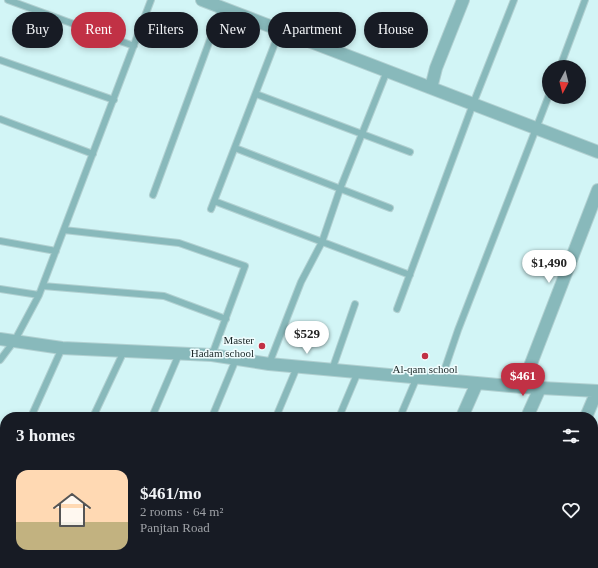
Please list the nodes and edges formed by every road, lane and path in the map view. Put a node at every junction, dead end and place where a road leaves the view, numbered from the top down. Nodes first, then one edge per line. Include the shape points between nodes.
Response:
1 (8, 0) edge
2 (151, 0) edge
3 (202, 0) edge
4 (463, 0) edge
5 (514, 0) edge
6 (585, 0) edge
7 (222, 7) junction
8 (147, 12) edge
9 (268, 25) edge
10 (134, 46) joint
11 (273, 48) edge
12 (327, 48) edge
13 (0, 60) edge
14 (563, 60) edge
15 (387, 71) junction
16 (430, 88) junction
17 (256, 94) junction
18 (114, 100) junction
19 (473, 104) junction
20 (545, 104) edge
21 (0, 119) edge
22 (536, 128) junction
23 (362, 134) junction
24 (235, 148) junction
25 (410, 152) dead end
26 (598, 152) edge
27 (93, 154) junction
28 (340, 189) junction
29 (598, 190) edge
30 (153, 195) dead end
31 (214, 202) junction
32 (390, 208) dead end
33 (212, 209) dead end
34 (64, 230) junction
35 (0, 241) edge
36 (322, 242) junction
37 (56, 251) junction
38 (410, 275) junction
39 (43, 286) junction
40 (0, 289) edge
41 (39, 295) junction
42 (355, 304) dead end
43 (397, 310) dead end
44 (226, 319) junction
45 (0, 339) edge
46 (14, 340) junction
47 (62, 348) junction
48 (124, 351) junction
49 (179, 354) junction
50 (212, 355) junction
51 (236, 359) junction
52 (0, 360) edge
53 (269, 364) junction
54 (298, 367) junction
55 (332, 370) junction
56 (358, 372) junction
57 (417, 377) junction
58 (441, 380) junction
59 (477, 383) junction
60 (522, 387) junction
61 (540, 388) junction
62 (598, 391) edge
63 (33, 412) edge
64 (95, 412) edge
65 (154, 412) edge
66 (214, 412) edge
67 (278, 412) edge
68 (341, 412) edge
69 (402, 412) edge
70 (464, 412) edge
71 (529, 412) edge
72 (588, 412) edge

1 - 10 lane
2 - 8 lane
3 - 7 street
4 - 16 street
5 - 19 lane
6 - 14 lane
7 - 9 street
7 - 30 lane
10 - 18 lane
11 - 17 lane
12 - 15 street
13 - 18 lane
15 - 16 street
15 - 23 lane
16 - 19 street
17 - 23 lane
17 - 24 lane
18 - 27 lane
19 - 22 street
19 - 38 lane
20 - 22 lane
21 - 27 lane
22 - 26 street
22 - 58 lane
23 - 25 lane
23 - 28 lane
24 - 28 lane
24 - 31 lane
27 - 34 lane
28 - 32 lane
28 - 36 lane
29 - 60 street
31 - 33 lane
31 - 36 lane
34 - 37 lane
34 - 44 lane via 179,243 245,266
35 - 37 lane
36 - 38 lane
36 - 53 lane via 301,282
37 - 39 lane
38 - 43 lane
39 - 41 lane
39 - 44 lane via 164,296
40 - 41 lane
41 - 46 lane
42 - 55 lane
44 - 50 lane
45 - 46 street
46 - 47 street
46 - 52 lane
47 - 48 street
47 - 63 lane
48 - 49 street
48 - 64 lane
49 - 50 street
49 - 65 lane
50 - 51 street
51 - 53 street
51 - 66 lane
53 - 54 street
54 - 55 street
54 - 67 lane
55 - 56 street
56 - 57 street
56 - 68 lane
57 - 58 street
57 - 69 lane
58 - 59 street
59 - 60 street
59 - 70 street
60 - 61 street
61 - 62 street
61 - 71 street
62 - 72 street

